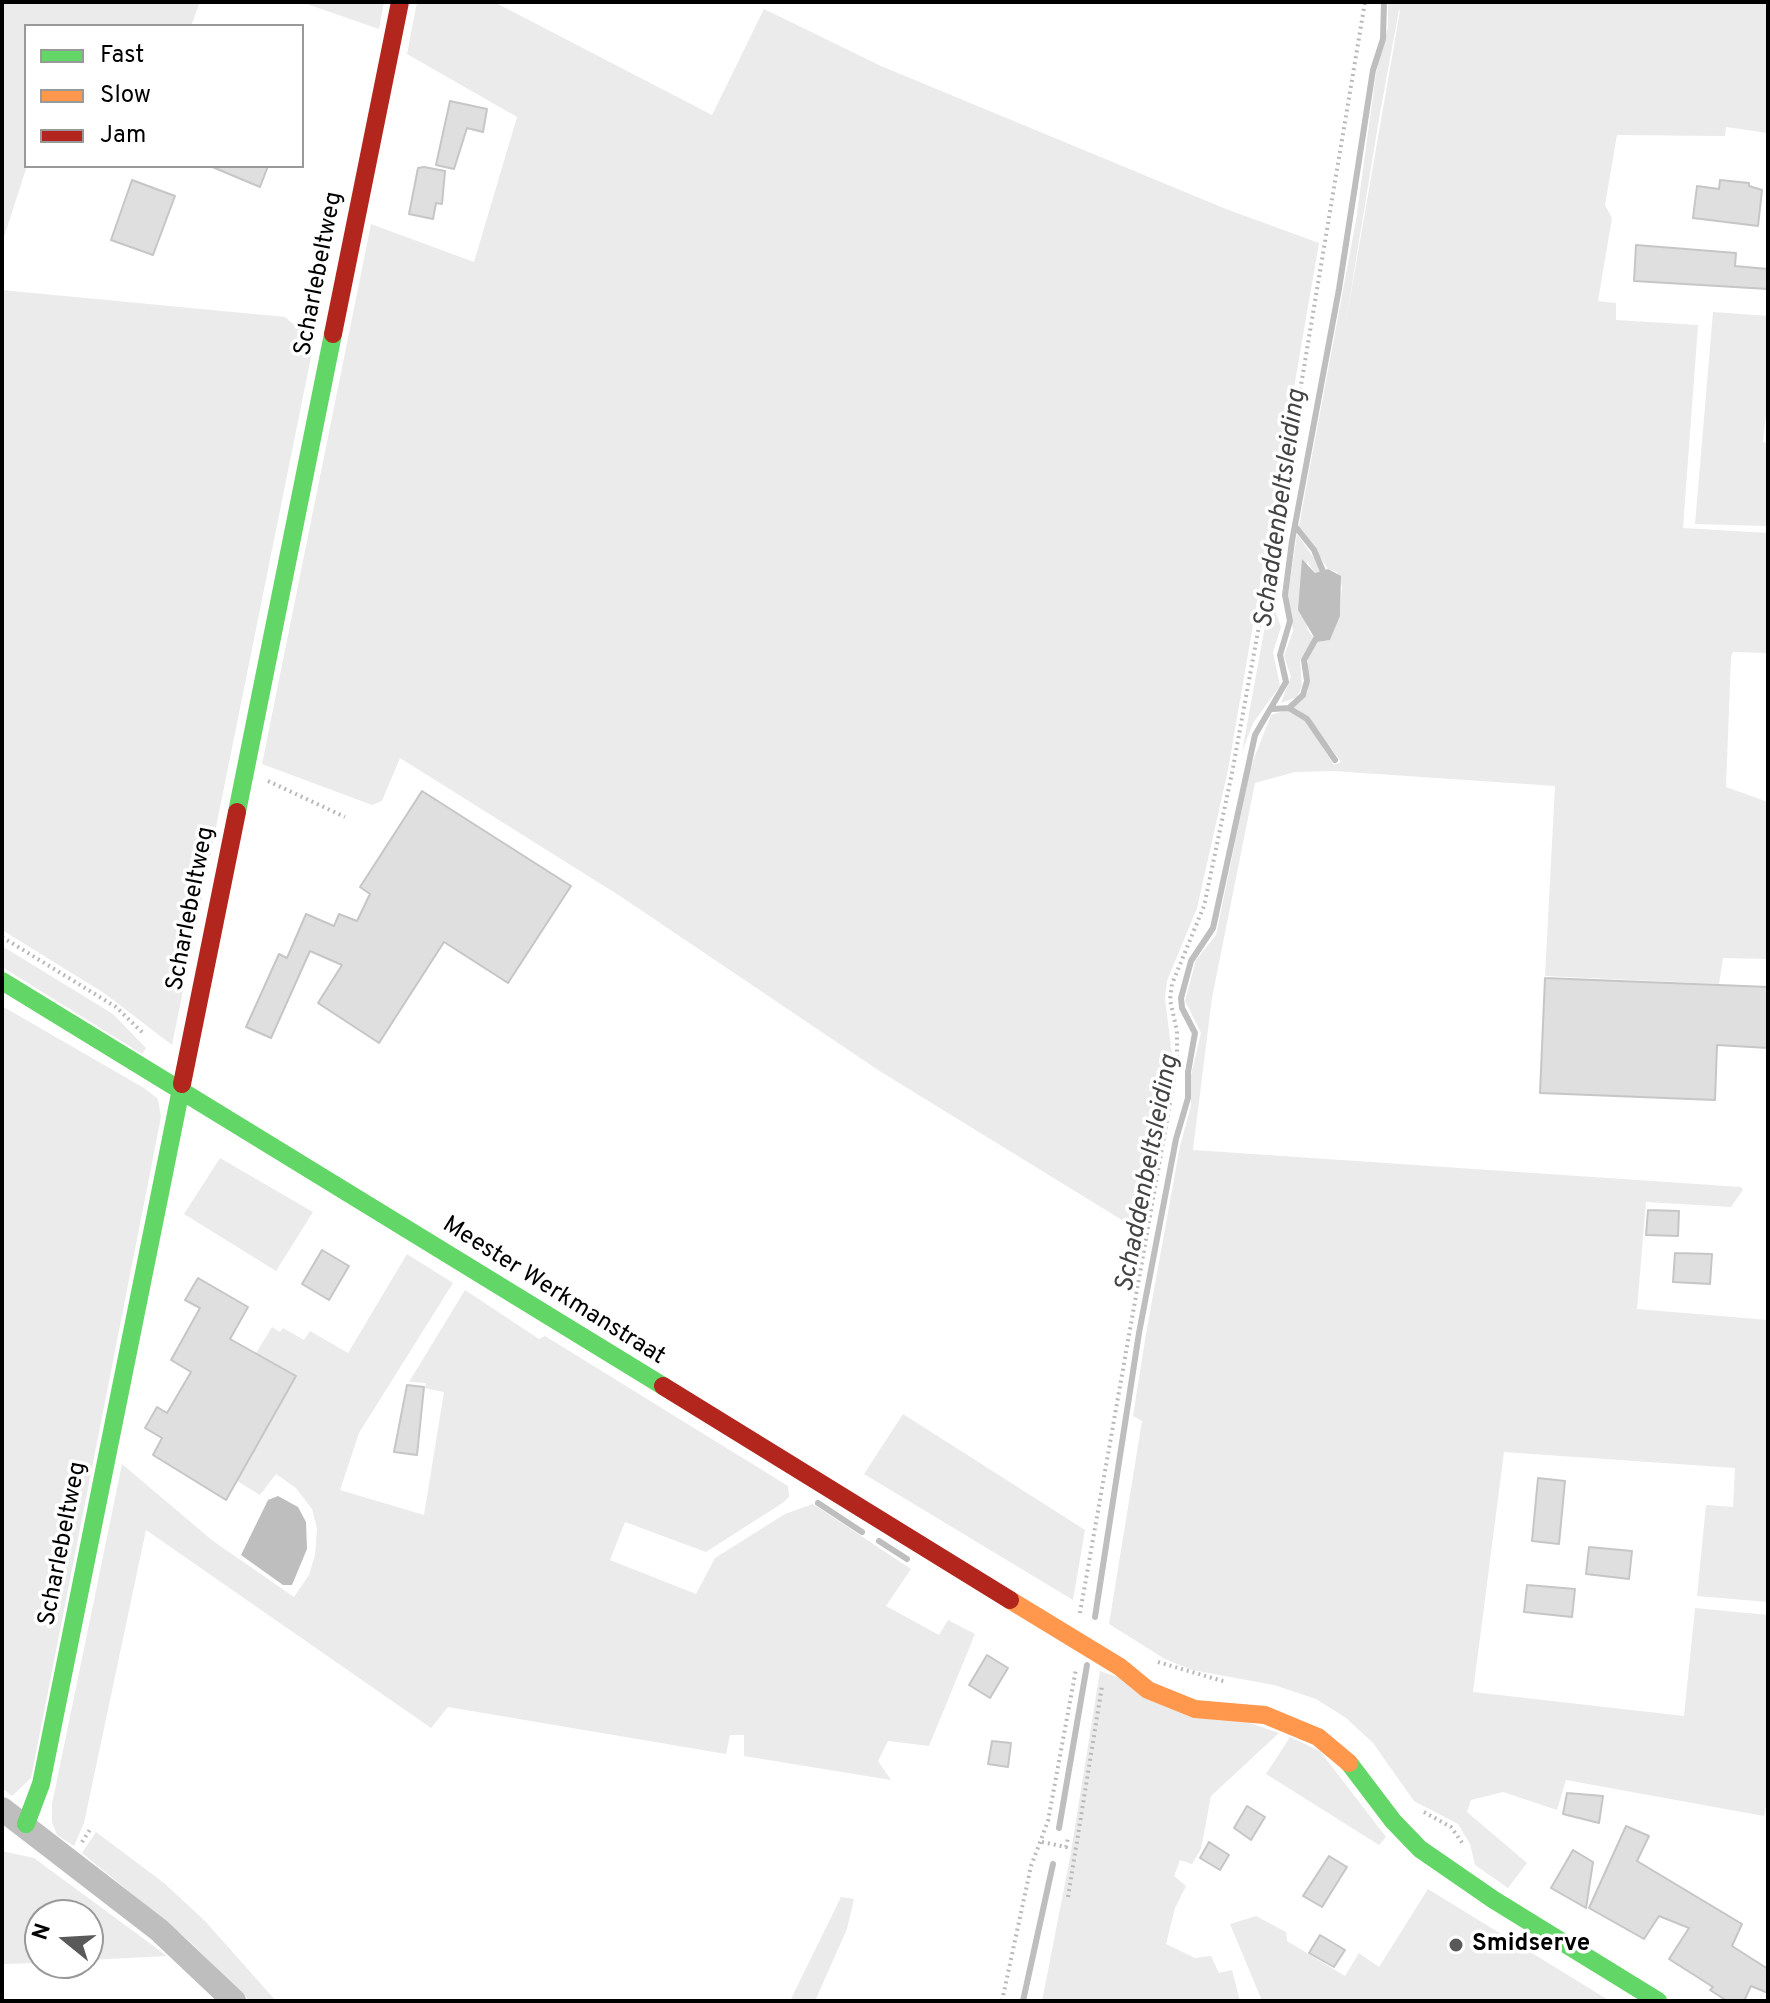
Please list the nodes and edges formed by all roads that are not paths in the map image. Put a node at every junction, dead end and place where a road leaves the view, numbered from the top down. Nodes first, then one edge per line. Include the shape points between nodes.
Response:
1 (400, 2) edge
2 (2, 981) edge
3 (182, 1092) junction
4 (2, 1809) edge
5 (26, 1824) junction
6 (234, 2001) edge
7 (1658, 2001) edge

1 - 3 street, Scharlebeltweg
2 - 3 street, Meester Werkmanstraat
3 - 5 street, Scharlebeltweg via 41,1784
3 - 7 street, Meester Werkmanstraat via 1114,1664 1318,1737 1348,1762 1420,1849
4 - 5 street
5 - 6 street via 159,1930

